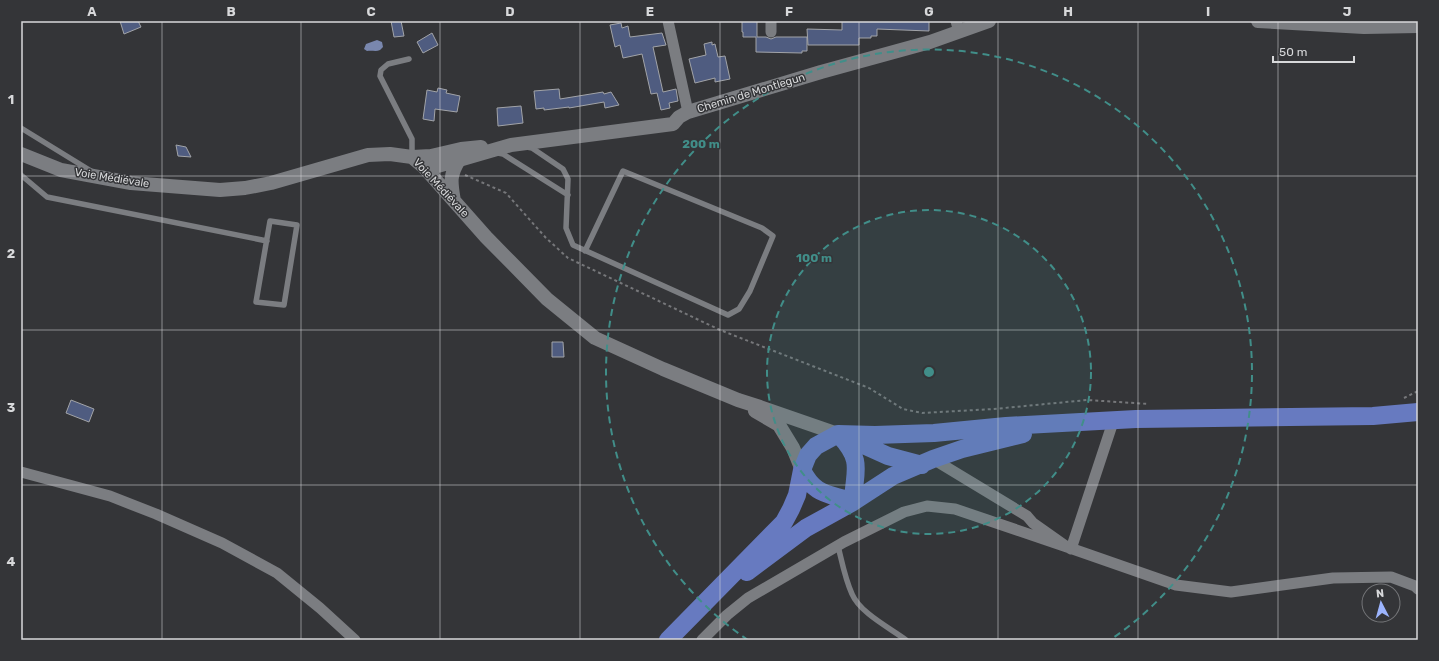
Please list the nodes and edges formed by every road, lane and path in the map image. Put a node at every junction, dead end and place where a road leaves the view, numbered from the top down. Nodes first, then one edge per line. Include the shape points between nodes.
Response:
1 (668, 21) edge
2 (989, 21) edge
3 (1258, 21) edge
4 (1381, 24) edge
5 (1418, 26) edge
6 (957, 27) edge
7 (409, 59) dead end
8 (688, 112) junction
9 (21, 128) edge
10 (514, 145) junction
11 (490, 151) junction
12 (21, 154) edge
13 (412, 157) junction
14 (456, 165) junction
15 (424, 167) junction
16 (21, 176) edge
17 (104, 178) junction
18 (568, 195) junction
19 (454, 201) junction
20 (267, 241) junction
21 (585, 251) junction
22 (1418, 391) edge
23 (738, 400) junction
24 (1402, 400) dead end
25 (1154, 404) dead end
26 (1418, 412) edge
27 (1136, 419) junction
28 (1113, 422) junction
29 (838, 434) junction
30 (927, 462) junction
31 (802, 470) junction
32 (21, 472) edge
33 (854, 502) junction
34 (838, 546) junction
35 (1069, 548) junction
36 (1418, 589) edge
37 (699, 607) junction
38 (355, 640) edge
39 (668, 640) edge
40 (702, 640) edge
41 (906, 640) edge

1 - 8 street
2 - 6 street, Chemin de Montlegun
3 - 4 street via 1364,27
4 - 5 street
6 - 8 street, Chemin de Montlegun via 930,42
7 - 13 lane via 388,64 381,70 380,76 412,139
8 - 10 street, Chemin de Montlegun via 673,124
9 - 17 lane
10 - 11 street, Chemin de Montlegun
10 - 13 street, Chemin de Montlegun via 484,146
10 - 18 lane via 532,148 563,169 568,178
11 - 14 street, Chemin de Montlegun
11 - 18 lane via 503,154
12 - 17 street, Voie Médiévale via 61,170
13 - 15 street, Voie Médiévale
13 - 17 street, Voie Médiévale via 368,155 271,183 220,190 131,183
14 - 15 street, Chemin de Montlegun
14 - 19 street via 451,180
14 - 25 path via 506,193 546,238 568,258 720,330 869,388 903,409 922,413 1087,400
15 - 19 street, Voie Médiévale
16 - 20 lane via 47,197
18 - 21 lane via 566,228 573,245
19 - 23 street, Voie Médiévale via 547,299 595,338
20 - 20 lane via 256,302 284,305 297,225 270,221
21 - 21 lane via 728,315 739,310 750,291 773,236 762,228 623,171
22 - 24 path
23 - 29 street
23 - 31 street via 779,425
26 - 27 main road via 1373,416
27 - 28 main road
27 - 29 main road via 1006,426 934,433
28 - 30 main road via 1016,435
28 - 35 street
29 - 30 main road via 888,456
29 - 31 main road via 816,446 808,455
29 - 33 main road via 854,454
30 - 33 main road via 893,476
30 - 35 street via 1027,516
31 - 33 main road via 807,480 823,493
31 - 37 main road via 797,495 784,522
32 - 38 street via 110,496 222,543 277,573
33 - 37 main road via 806,528
34 - 35 street via 904,512 927,506 955,509
34 - 40 street via 748,598
34 - 41 lane via 852,595 863,610
35 - 36 street via 1176,585 1231,592 1333,578 1391,577
37 - 39 main road

